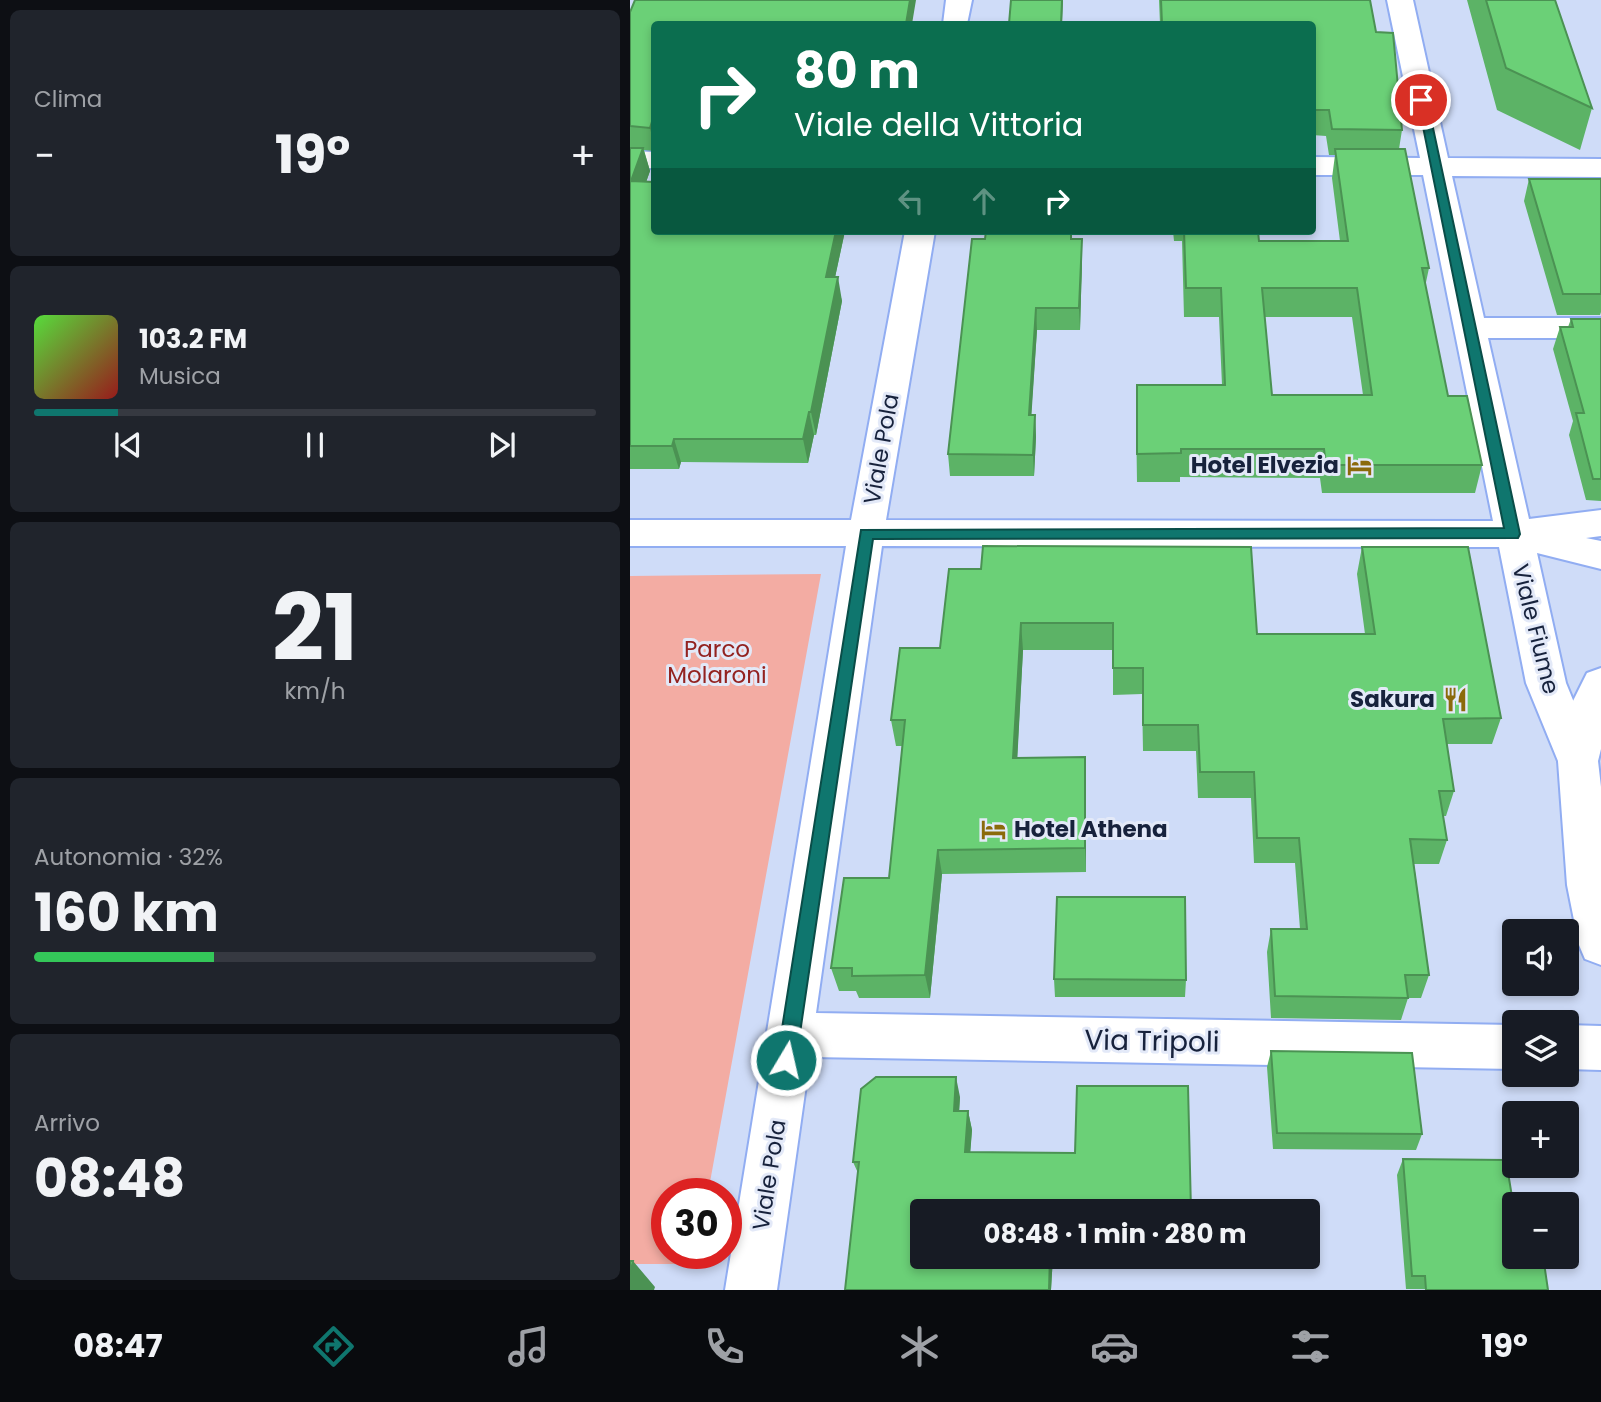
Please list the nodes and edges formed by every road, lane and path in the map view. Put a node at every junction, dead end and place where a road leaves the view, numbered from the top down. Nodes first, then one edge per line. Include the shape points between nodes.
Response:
1 (959, 0) edge
2 (1400, 0) edge
3 (956, 21) edge
4 (630, 160) edge
5 (651, 160) edge
6 (1316, 166) edge
7 (1436, 167) junction
8 (1601, 168) edge
9 (919, 235) edge
10 (1469, 328) junction
11 (1601, 328) edge
12 (1601, 523) edge
13 (630, 533) edge
14 (866, 534) junction
15 (1513, 534) junction
16 (1601, 555) edge
17 (1601, 684) edge
18 (1578, 761) junction
19 (1601, 945) edge
20 (790, 1035) junction
21 (1502, 1047) edge
22 (1579, 1048) edge
23 (1601, 1048) edge
24 (751, 1290) edge

1 - 3 street
2 - 7 street, Viale Fiume
4 - 5 street
6 - 7 street
7 - 8 street
7 - 10 street, Viale Fiume
9 - 14 street, Viale Pola
10 - 11 street
10 - 15 street, Viale Fiume
12 - 15 street
13 - 14 street
14 - 15 street
14 - 20 street, Viale Pola
15 - 16 street
15 - 18 street, Viale Fiume via 1546,683
17 - 18 street, Viale Fiume
18 - 19 street, Viale Fiume via 1589,885
20 - 21 street, Via Tripoli
20 - 24 street, Viale Pola
22 - 23 street

